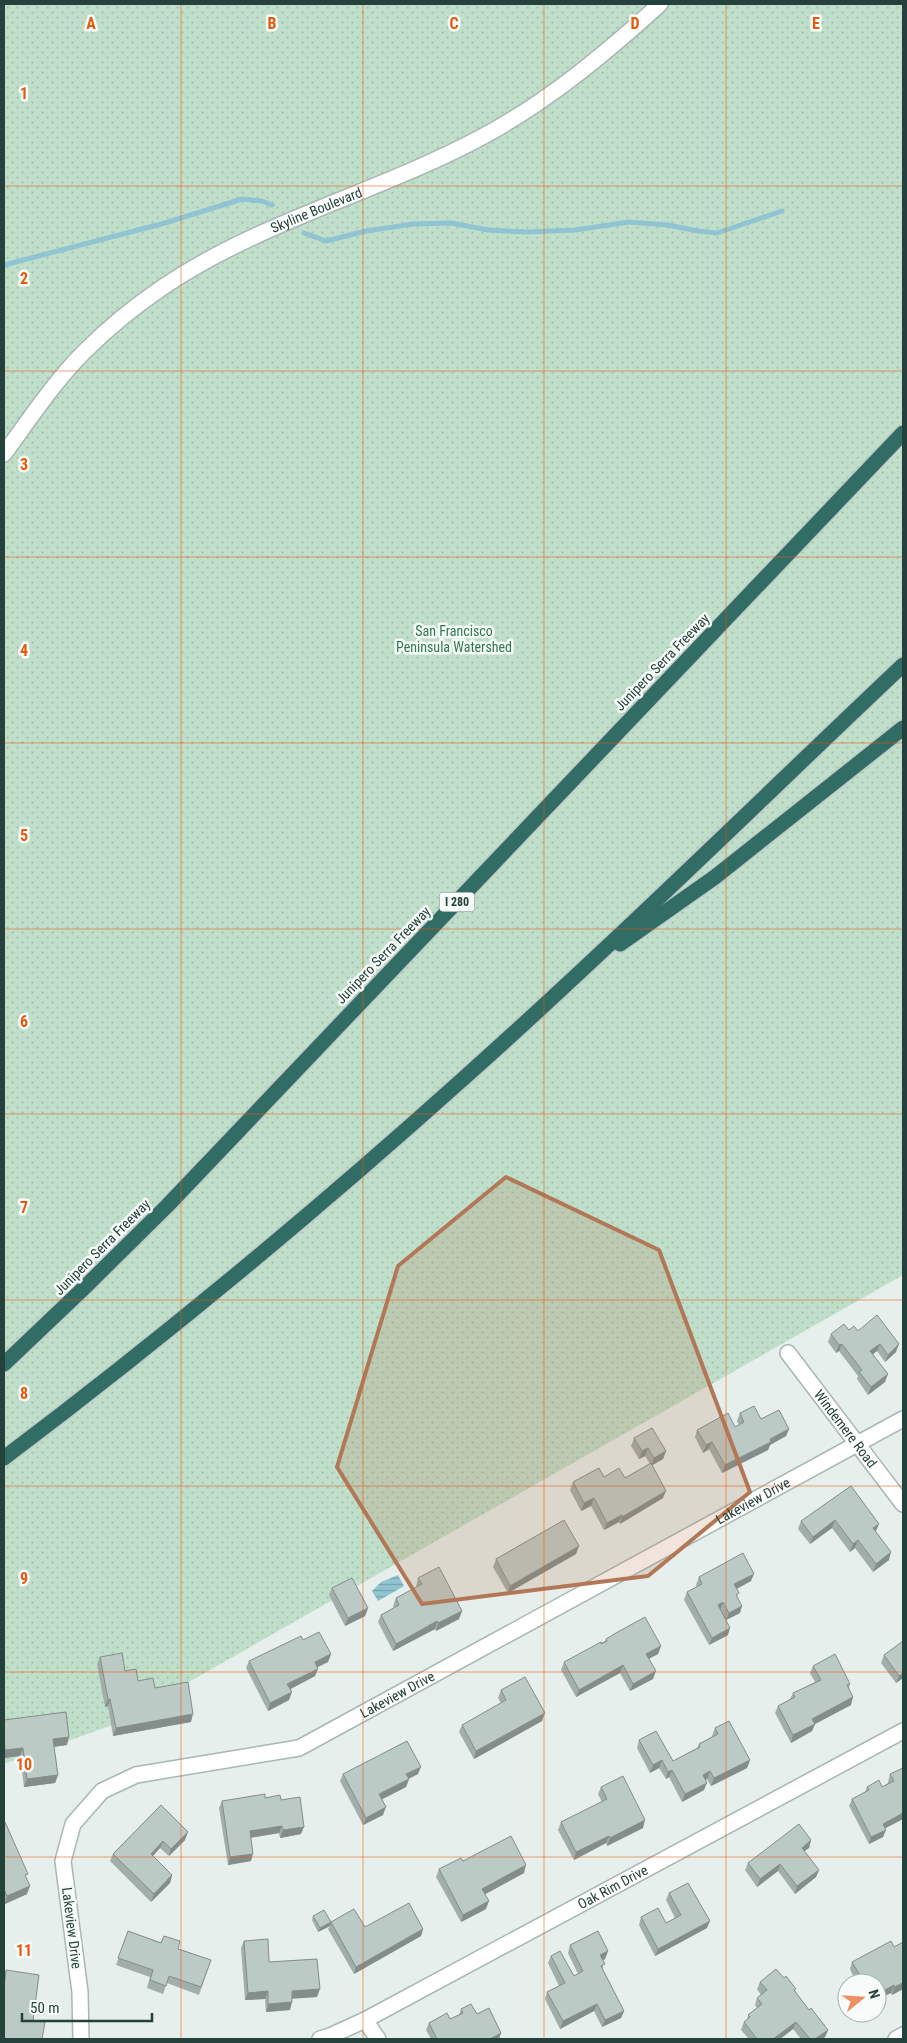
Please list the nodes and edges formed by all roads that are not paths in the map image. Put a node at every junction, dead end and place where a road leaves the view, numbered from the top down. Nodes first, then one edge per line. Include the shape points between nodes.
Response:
1 (660, 4) edge
2 (903, 433) edge
3 (4, 454) edge
4 (903, 664) edge
5 (903, 728) edge
6 (579, 972) junction
7 (788, 1353) dead end
8 (4, 1364) edge
9 (903, 1418) edge
10 (858, 1443) junction
11 (4, 1458) edge
12 (903, 1504) edge
13 (903, 1731) edge
14 (365, 2020) junction
15 (903, 2035) edge
16 (81, 2039) edge
17 (320, 2039) edge
18 (378, 2039) edge
19 (896, 2039) edge

1 - 3 street, Skyline Boulevard via 580,73 478,139 257,236 163,287 122,317 84,352
2 - 8 highway, Junipero Serra Freeway / I 280 via 154,1219
4 - 6 highway
5 - 6 highway via 707,882
6 - 11 highway via 432,1107 295,1226
7 - 10 street, Windemere Road
9 - 10 street, Lakeview Drive
10 - 12 street, Windemere Road
10 - 16 street, Lakeview Drive via 299,1748 136,1775 102,1790 73,1824 64,1861 80,1992
13 - 14 street, Oak Rim Drive
14 - 17 street, Oak Rim Drive
14 - 18 street
15 - 19 street

